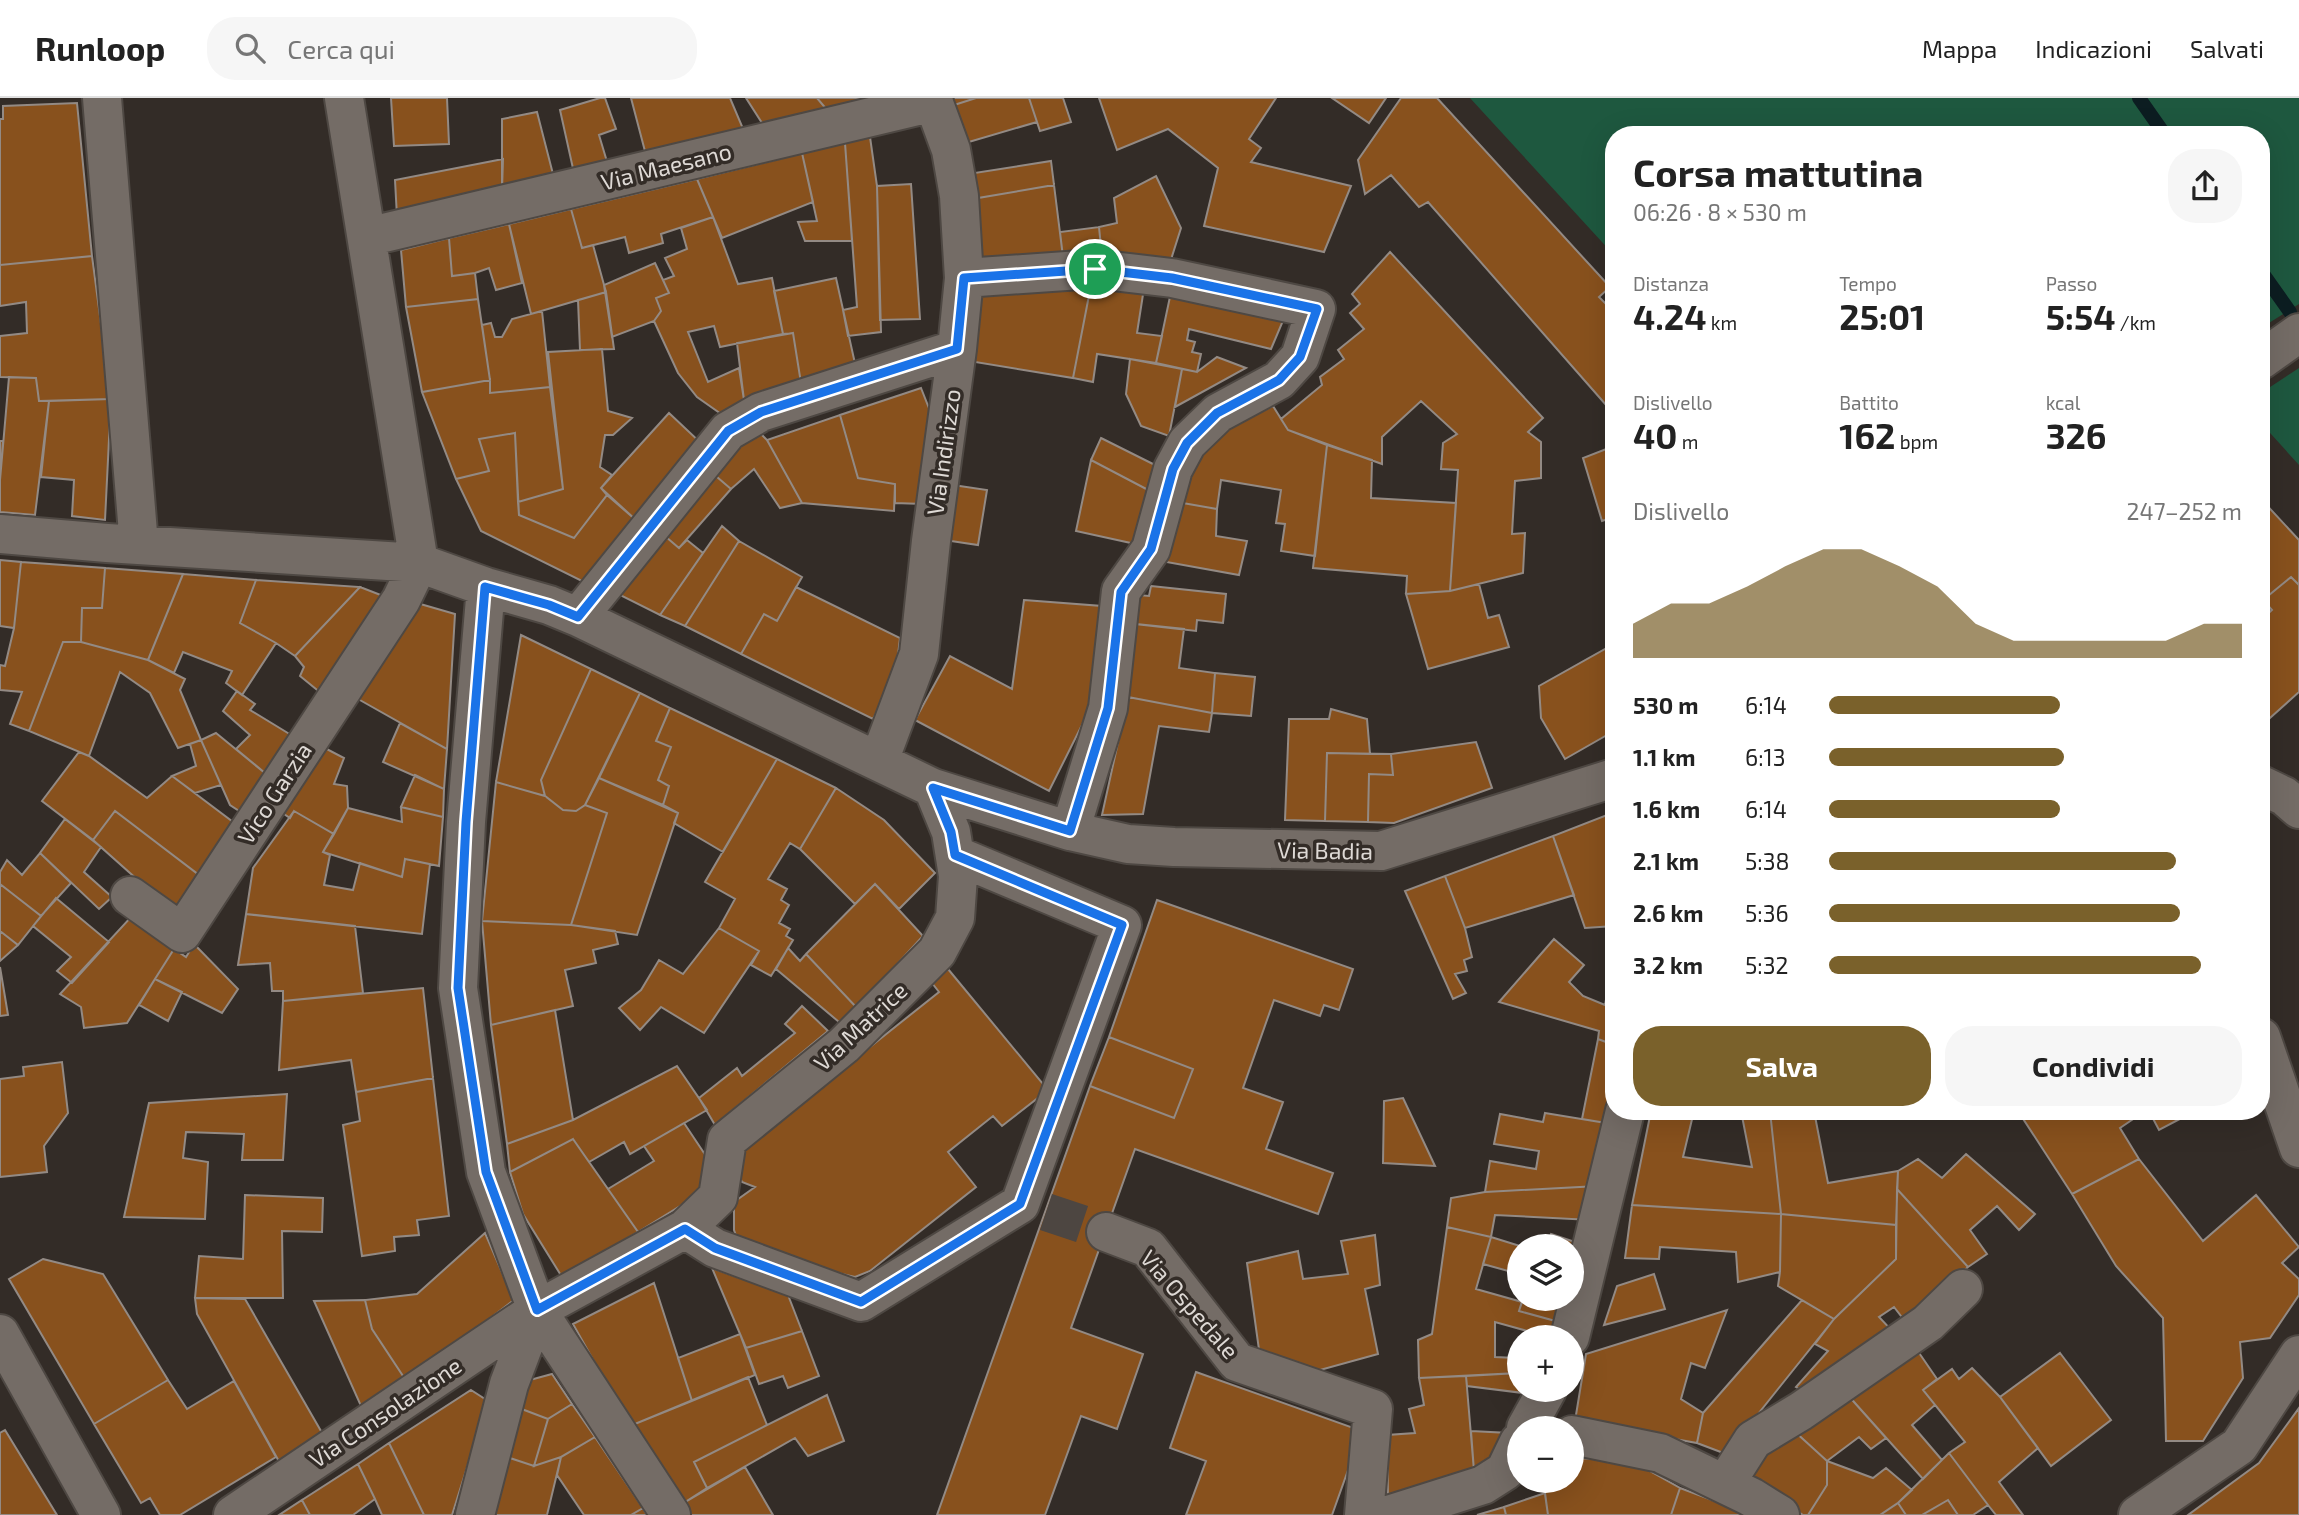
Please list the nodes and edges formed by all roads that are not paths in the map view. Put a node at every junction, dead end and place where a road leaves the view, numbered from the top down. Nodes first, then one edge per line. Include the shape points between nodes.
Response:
1 (102, 98) edge
2 (344, 98) edge
3 (933, 100) edge
4 (382, 234) junction
5 (964, 278) junction
6 (2299, 333) edge
7 (957, 349) junction
8 (2270, 354) edge
9 (0, 534) edge
10 (123, 544) junction
11 (419, 563) junction
12 (485, 587) junction
13 (578, 617) junction
14 (879, 761) junction
15 (1605, 781) edge
16 (933, 788) junction
17 (2270, 789) edge
18 (2299, 808) edge
19 (1070, 831) junction
20 (955, 855) junction
21 (131, 896) dead end
22 (2270, 1064) edge
23 (1623, 1120) edge
24 (2299, 1149) edge
25 (685, 1229) junction
26 (1106, 1232) tunnel mouth
27 (1963, 1289) dead end
28 (537, 1310) junction
29 (1573, 1325) edge
30 (0, 1334) edge
31 (2299, 1355) edge
32 (1584, 1438) edge
33 (1507, 1467) edge
34 (1725, 1484) junction
35 (101, 1515) edge
36 (233, 1515) edge
37 (475, 1515) edge
38 (671, 1515) edge
39 (1364, 1515) edge
40 (1388, 1515) edge
41 (1780, 1515) edge
42 (2138, 1515) edge

1 - 10 street
2 - 4 street
3 - 4 street, Via Maesano
3 - 5 street, Via Indirizzo via 951,150
4 - 11 street
5 - 7 street, Via Indirizzo
5 - 19 street via 1095,269 1172,278 1317,309 1300,357 1279,380 1217,413 1187,443 1173,469 1151,549 1121,592 1108,708
6 - 8 street
7 - 13 street via 761,412 728,431
7 - 14 street, Via Indirizzo via 919,654
9 - 10 street
10 - 11 street
11 - 12 street
11 - 21 street, Vico Garzia via 401,600 182,933
12 - 13 street
12 - 28 street via 458,988 486,1172
13 - 14 street
14 - 16 street
15 - 19 street, Via Badia via 1381,851 1174,847 1128,844
16 - 19 street
16 - 20 street, Via Matrice
17 - 18 street
20 - 25 street, Via Matrice via 955,918 937,952 844,1045 727,1140 718,1197
20 - 25 street via 1122,925 1033,1208 861,1302 715,1248
22 - 24 street
23 - 29 street
25 - 28 street, Via Matrice
26 - 39 street, Via Ospedale via 1148,1248 1237,1362 1373,1409
27 - 34 street via 1928,1323 1753,1440
28 - 36 street, Via Consolazione
28 - 37 street via 509,1384
28 - 38 street
30 - 35 street
31 - 42 street via 2239,1446
32 - 34 street via 1660,1452
33 - 40 street via 1483,1485
34 - 41 street

